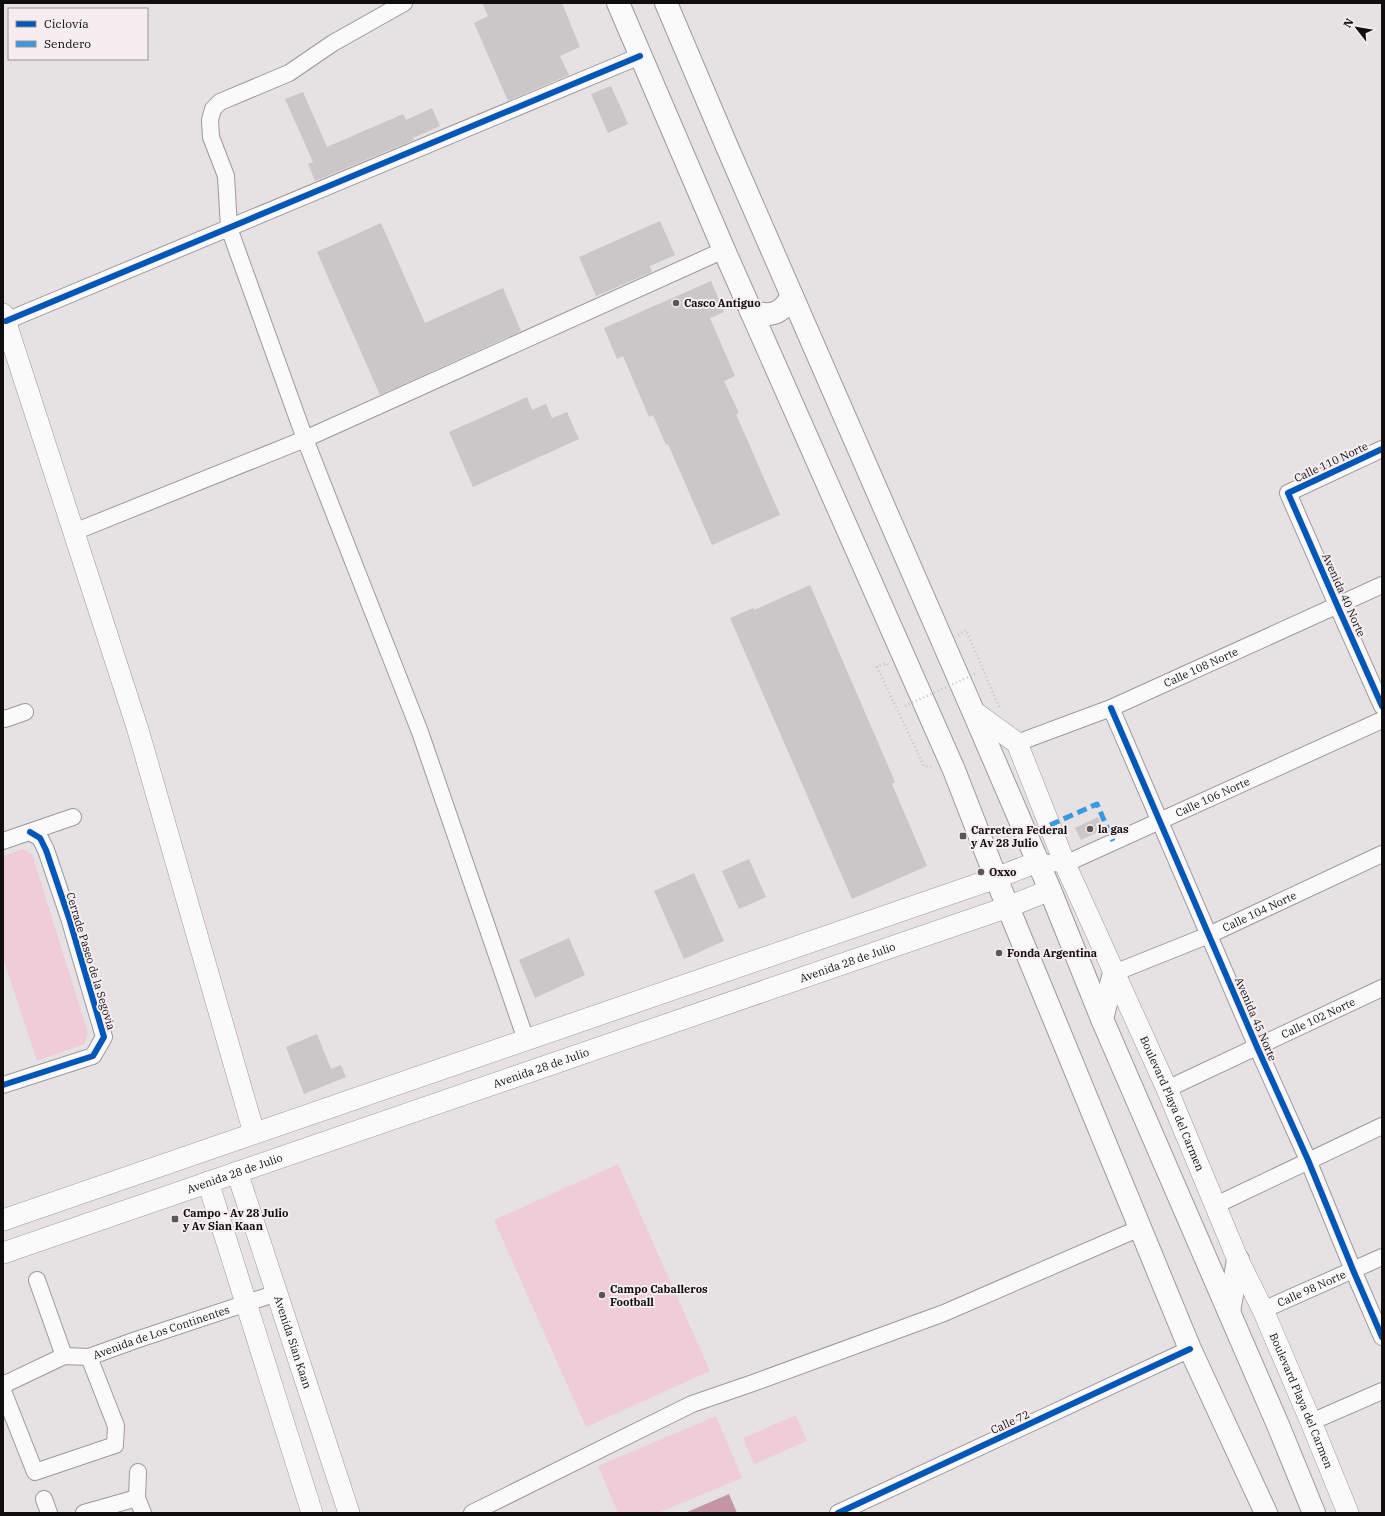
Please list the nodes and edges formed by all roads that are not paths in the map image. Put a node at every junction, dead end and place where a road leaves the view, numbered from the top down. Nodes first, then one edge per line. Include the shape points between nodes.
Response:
1 (404, 3) edge
2 (618, 3) edge
3 (666, 3) edge
4 (640, 56) junction
5 (229, 228) junction
6 (724, 250) junction
7 (792, 296) junction
8 (751, 311) junction
9 (5, 317) edge
10 (305, 439) junction
11 (1382, 449) edge
12 (1288, 493) joint
13 (74, 532) junction
14 (1382, 585) edge
15 (1337, 606) junction
16 (1382, 706) edge
17 (1111, 708) junction
18 (973, 711) junction
19 (25, 712) dead end
20 (3, 718) edge
21 (1382, 720) edge
22 (1017, 743) junction
23 (73, 816) dead end
24 (1160, 821) junction
25 (30, 832) junction
26 (3, 841) edge
27 (1382, 854) edge
28 (1037, 862) junction
29 (1065, 864) junction
30 (996, 878) junction
31 (1050, 890) junction
32 (1008, 907) junction
33 (1209, 935) junction
34 (1114, 973) junction
35 (1382, 988) edge
36 (1102, 1019) junction
37 (526, 1040) junction
38 (1257, 1047) junction
39 (417, 1077) junction
40 (3, 1085) edge
41 (1167, 1089) junction
42 (428, 1106) junction
43 (1382, 1126) edge
44 (254, 1133) junction
45 (1308, 1160) junction
46 (237, 1172) junction
47 (208, 1182) junction
48 (1216, 1205) junction
49 (3, 1220) edge
50 (1140, 1228) junction
51 (4, 1253) edge
52 (1382, 1257) edge
53 (1238, 1260) junction
54 (1353, 1270) junction
55 (37, 1280) dead end
56 (277, 1293) junction
57 (246, 1303) junction
58 (1262, 1310) junction
59 (1230, 1312) junction
60 (1382, 1337) edge
61 (1190, 1349) junction
62 (64, 1356) junction
63 (89, 1357) junction
64 (3, 1385) edge
65 (3, 1391) edge
66 (1382, 1391) edge
67 (1311, 1422) junction
68 (138, 1472) dead end
69 (140, 1506) edge
70 (84, 1513) edge
71 (312, 1513) edge
72 (349, 1513) edge
73 (472, 1513) edge
74 (838, 1513) edge
75 (1266, 1513) edge
76 (1314, 1513) edge
77 (1348, 1513) edge

1 - 5 street via 332,42 289,73 220,102 213,109 210,120 211,137 226,176
2 - 4 highway
3 - 7 highway
4 - 5 street
4 - 6 highway
5 - 9 street
5 - 10 street
6 - 8 highway
6 - 10 street
7 - 8 highway via 787,305 779,311 760,314
7 - 18 highway
8 - 30 highway via 954,770
9 - 13 main road
10 - 13 street
10 - 37 street via 420,732
11 - 12 street, Calle 110 Norte
12 - 15 street, Avenida 40 Norte
13 - 44 main road via 138,730
14 - 15 street, Calle 108 Norte
15 - 16 street, Avenida 40 Norte
15 - 17 street, Calle 108 Norte
17 - 22 street, Calle 108 Norte
17 - 24 street, Avenida 45 Norte
18 - 22 main road, Boulevard Playa del Carmen
18 - 28 highway
19 - 20 street
21 - 24 street, Calle 106 Norte
22 - 29 main road, Boulevard Playa del Carmen
23 - 25 street
24 - 29 street, Calle 106 Norte
24 - 33 street, Avenida 45 Norte
25 - 26 street
25 - 40 street, Cerrade Paseo de la Segovia via 40,838 46,850 104,1037 93,1056
27 - 33 street, Calle 104 Norte
28 - 29 street, Calle 106 Norte
28 - 30 main road, Calle 106 Norte
28 - 31 highway
29 - 31 street
29 - 34 main road, Boulevard Playa del Carmen
30 - 32 highway
30 - 37 main road
31 - 32 main road, Avenida 28 de Julio
31 - 36 highway
32 - 42 main road, Avenida 28 de Julio
32 - 50 highway
33 - 34 street, Calle 104 Norte
33 - 38 street, Avenida 45 Norte
34 - 36 highway
34 - 41 main road, Boulevard Playa del Carmen
35 - 38 street, Calle 102 Norte
36 - 59 highway
37 - 39 main road
38 - 41 street, Calle 102 Norte
38 - 45 street, Avenida 45 Norte
39 - 42 main road via 431,1089
39 - 44 main road
41 - 48 main road, Boulevard Playa del Carmen
42 - 46 main road, Avenida 28 de Julio
43 - 45 street
44 - 49 main road
45 - 48 street
45 - 54 street, Avenida 45 Norte
46 - 47 main road, Avenida 28 de Julio
46 - 56 main road, Avenida Sian Kaan
47 - 51 main road, Avenida 28 de Julio
47 - 57 main road
48 - 53 main road, Boulevard Playa del Carmen
50 - 61 highway
50 - 73 street via 944,1313 692,1404
52 - 54 street, Calle 98 Norte
53 - 58 main road, Boulevard Playa del Carmen
53 - 59 highway
54 - 58 street, Calle 98 Norte
54 - 60 street, Avenida 45 Norte
55 - 62 street
56 - 57 street, Avenida de Los Continentes
56 - 72 main road, Avenida Sian Kaan
57 - 63 street, Avenida de Los Continentes
57 - 71 main road
58 - 67 main road, Boulevard Playa del Carmen
59 - 76 highway
61 - 74 street, Calle 72
61 - 75 highway
62 - 63 street, Avenida de Los Continentes
62 - 64 street, Avenida de Los Continentes
63 - 65 street via 116,1426 115,1445 35,1472
66 - 67 street
67 - 77 main road, Boulevard Playa del Carmen
68 - 69 street
69 - 70 street

